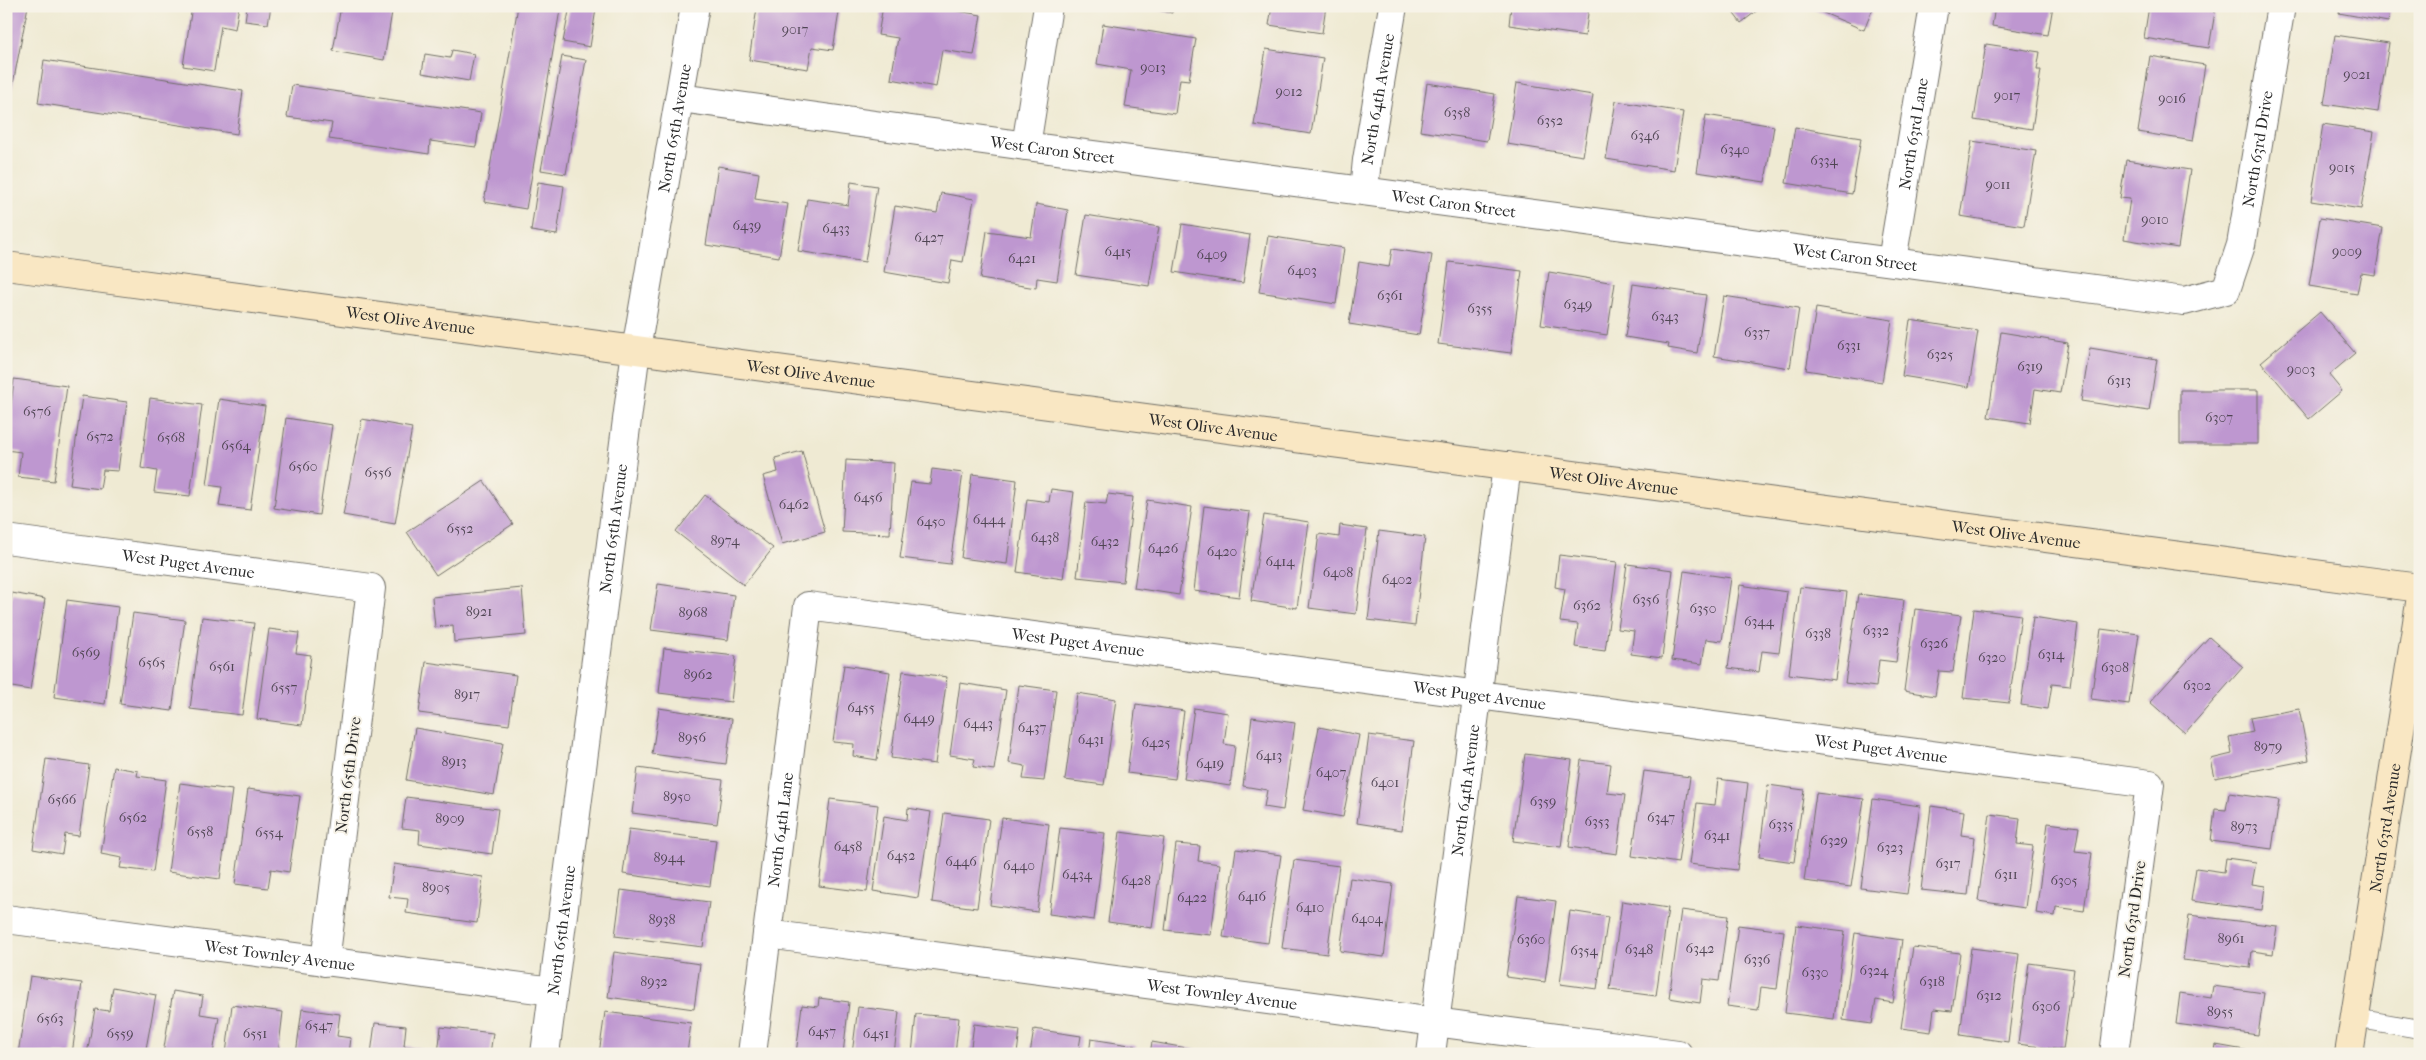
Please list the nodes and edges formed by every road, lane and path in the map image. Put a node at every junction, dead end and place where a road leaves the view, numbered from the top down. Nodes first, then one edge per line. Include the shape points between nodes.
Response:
1 (695, 6) edge
2 (1048, 6) edge
3 (1393, 6) edge
4 (1934, 6) edge
5 (2281, 6) edge
6 (680, 98) junction
7 (1026, 146) junction
8 (1364, 190) junction
9 (1892, 261) junction
10 (6, 266) edge
11 (2226, 290) joint
12 (636, 350) junction
13 (1507, 466) junction
14 (6, 539) edge
15 (371, 588) joint
16 (2420, 588) edge
17 (2420, 603) edge
18 (808, 606) joint
19 (1477, 695) junction
20 (2150, 784) joint
21 (6, 918) edge
22 (767, 934) junction
23 (325, 962) junction
24 (553, 991) junction
25 (2354, 1018) junction
26 (1435, 1022) junction
27 (2420, 1029) edge
28 (545, 1054) edge
29 (752, 1054) edge
30 (1431, 1054) edge
31 (1678, 1054) edge
32 (2114, 1054) edge
33 (2348, 1054) edge

1 - 6 street, North 65th Avenue
2 - 7 street
3 - 8 street, North 64th Avenue
4 - 9 street, North 63rd Lane
5 - 11 street, North 63rd Drive via 2241,245
6 - 7 street, West Caron Street
6 - 12 street, North 65th Avenue
7 - 8 street, West Caron Street
8 - 9 street, West Caron Street
9 - 11 street, West Caron Street via 2184,301
10 - 12 main road, West Olive Avenue
12 - 13 main road, West Olive Avenue
12 - 24 street, North 65th Avenue
13 - 16 main road, West Olive Avenue
13 - 19 street, North 64th Avenue
14 - 15 street, West Puget Avenue
15 - 23 street, North 65th Drive
17 - 25 main road, North 63rd Avenue
18 - 19 street, West Puget Avenue
18 - 22 street, North 64th Lane
19 - 20 street, West Puget Avenue
19 - 26 street, North 64th Avenue
20 - 32 street, North 63rd Drive
21 - 23 street, West Townley Avenue
22 - 26 street, West Townley Avenue
22 - 29 street, North 64th Lane
23 - 24 street, West Townley Avenue
24 - 28 street, North 65th Avenue
25 - 27 lane
25 - 33 main road, North 63rd Avenue
26 - 30 street, North 64th Avenue
26 - 31 street, West Townley Avenue

